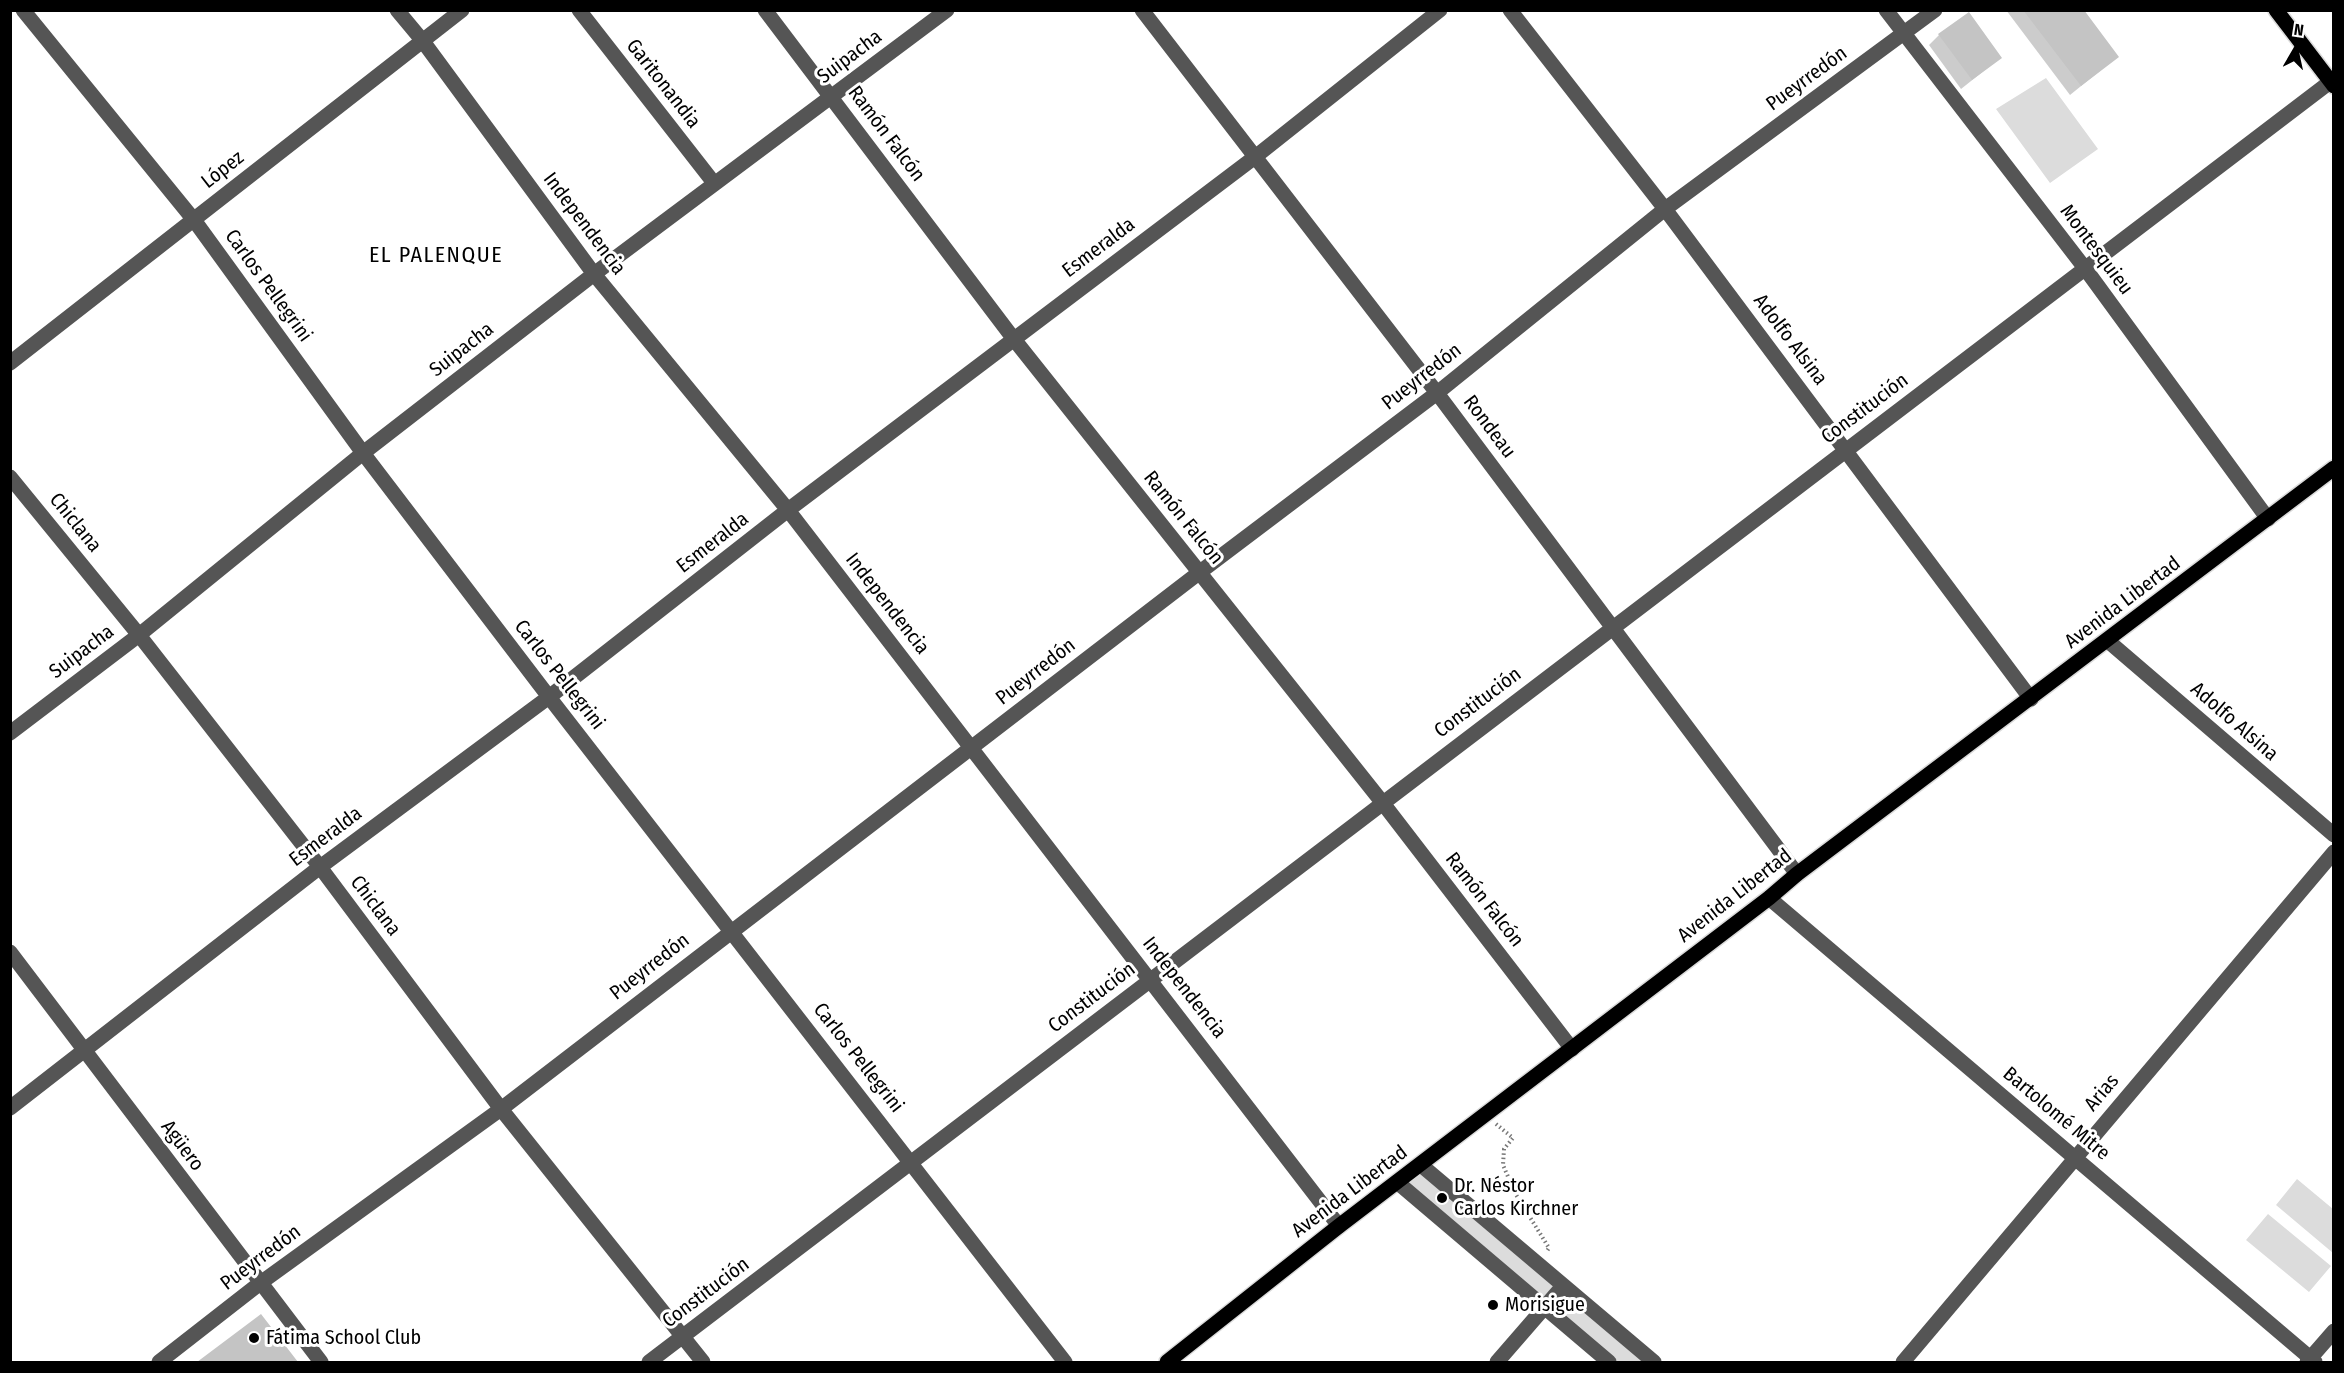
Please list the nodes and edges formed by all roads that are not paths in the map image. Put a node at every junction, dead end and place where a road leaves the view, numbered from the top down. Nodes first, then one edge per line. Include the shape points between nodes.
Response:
1 (23, 10) edge
2 (397, 10) edge
3 (462, 10) edge
4 (579, 10) edge
5 (765, 10) edge
6 (947, 10) edge
7 (1142, 10) edge
8 (1440, 10) edge
9 (1510, 10) edge
10 (1886, 10) edge
11 (1935, 10) edge
12 (2276, 10) edge
13 (1904, 34) junction
14 (422, 40) junction
15 (2332, 82) edge
16 (832, 96) junction
17 (1256, 158) junction
18 (714, 183) junction
19 (1665, 209) junction
20 (194, 220) junction
21 (2084, 267) junction
22 (594, 274) junction
23 (1014, 338) junction
24 (10, 363) edge
25 (1437, 393) junction
26 (1847, 450) junction
27 (363, 453) junction
28 (2334, 468) edge
29 (10, 477) edge
30 (788, 510) junction
31 (2268, 519) junction
32 (1200, 572) junction
33 (1612, 626) junction
34 (139, 634) junction
35 (2108, 641) junction
36 (549, 697) junction
37 (2031, 699) junction
38 (10, 733) edge
39 (971, 748) junction
40 (1382, 802) junction
41 (2334, 835) edge
42 (2334, 852) edge
43 (320, 867) junction
44 (1797, 874) junction
45 (1769, 898) junction
46 (732, 930) junction
47 (10, 952) edge
48 (1151, 980) junction
49 (1572, 1049) junction
50 (84, 1051) junction
51 (10, 1108) edge
52 (501, 1109) junction
53 (2074, 1158) junction
54 (912, 1162) junction
55 (1421, 1165) junction
56 (1397, 1182) junction
57 (1339, 1226) junction
58 (259, 1284) junction
59 (1563, 1286) junction
60 (1545, 1308) junction
61 (2334, 1331) edge
62 (683, 1336) junction
63 (2311, 1361) edge
64 (159, 1362) edge
65 (321, 1362) edge
66 (649, 1362) edge
67 (703, 1362) edge
68 (1065, 1362) edge
69 (1167, 1362) edge
70 (1497, 1362) edge
71 (1609, 1362) edge
72 (1654, 1362) edge
73 (1903, 1362) edge

1 - 20 street, Carlos Pellegrini
2 - 14 street, Independencia
3 - 14 street, López
4 - 18 street, Garitonandia
5 - 16 street, Ramón Falcón
6 - 16 street, Suipacha
7 - 17 street, Rondeau
8 - 17 street, Esmeralda
9 - 19 street, Adolfo Alsina
10 - 13 street, Montesquieu
11 - 13 street, Pueyrredón
12 - 15 main road
13 - 19 street, Pueyrredón
13 - 21 street, Montesquieu
14 - 20 street, López
14 - 22 street, Independencia
15 - 21 street, Constitución
16 - 18 street, Suipacha
16 - 23 street, Ramón Falcón
17 - 23 street, Esmeralda
17 - 25 street, Rondeau
18 - 22 street, Suipacha
19 - 25 street, Pueyrredón
19 - 26 street, Adolfo Alsina
20 - 24 street, López
20 - 27 street, Carlos Pellegrini
21 - 26 street, Constitución
21 - 31 street, Montesquieu
22 - 27 street, Suipacha
22 - 30 street, Independencia
23 - 30 street, Esmeralda
23 - 32 street, Ramón Falcón
25 - 32 street, Pueyrredón
25 - 33 street, Rondeau
26 - 33 street, Constitución
26 - 37 street, Adolfo Alsina
27 - 34 street, Suipacha
27 - 36 street, Carlos Pellegrini
28 - 31 main road, Avenida Libertad
29 - 34 street, Chiclana
30 - 36 street, Esmeralda
30 - 39 street, Independencia
31 - 35 main road, Avenida Libertad
32 - 39 street, Pueyrredón
32 - 40 street, Ramón Falcón
33 - 40 street, Constitución
33 - 44 street, Rondeau
34 - 38 street, Suipacha
34 - 43 street, Chiclana
35 - 37 main road, Avenida Libertad
35 - 41 street, Adolfo Alsina
36 - 43 street, Esmeralda
36 - 46 street, Carlos Pellegrini
37 - 44 main road, Avenida Libertad
39 - 46 street, Pueyrredón
39 - 48 street, Independencia
40 - 48 street, Constitución
40 - 49 street, Ramón Falcón
42 - 53 street, Arias
43 - 50 street, Esmeralda
43 - 52 street, Chiclana
44 - 45 main road, Avenida Libertad
45 - 49 main road, Avenida Libertad
45 - 53 street, Bartolomé Mitre
46 - 52 street, Pueyrredón
46 - 54 street, Carlos Pellegrini
47 - 50 street, Agüero
48 - 54 street, Constitución
48 - 57 street, Independencia
49 - 55 main road, Avenida Libertad
50 - 51 street, Esmeralda
50 - 58 street, Agüero
52 - 58 street, Pueyrredón
52 - 62 street, Chiclana
53 - 63 street, Bartolomé Mitre
53 - 73 street, Arias
54 - 62 street, Constitución
54 - 68 street, Carlos Pellegrini
55 - 56 main road, Avenida Libertad
55 - 59 street
56 - 57 main road, Avenida Libertad
56 - 60 street
57 - 69 main road, Avenida Libertad
58 - 64 street, Pueyrredón
58 - 65 street, Agüero
59 - 60 street
59 - 72 street
60 - 70 street
60 - 71 street
61 - 63 street
62 - 66 street, Constitución
62 - 67 street, Chiclana

